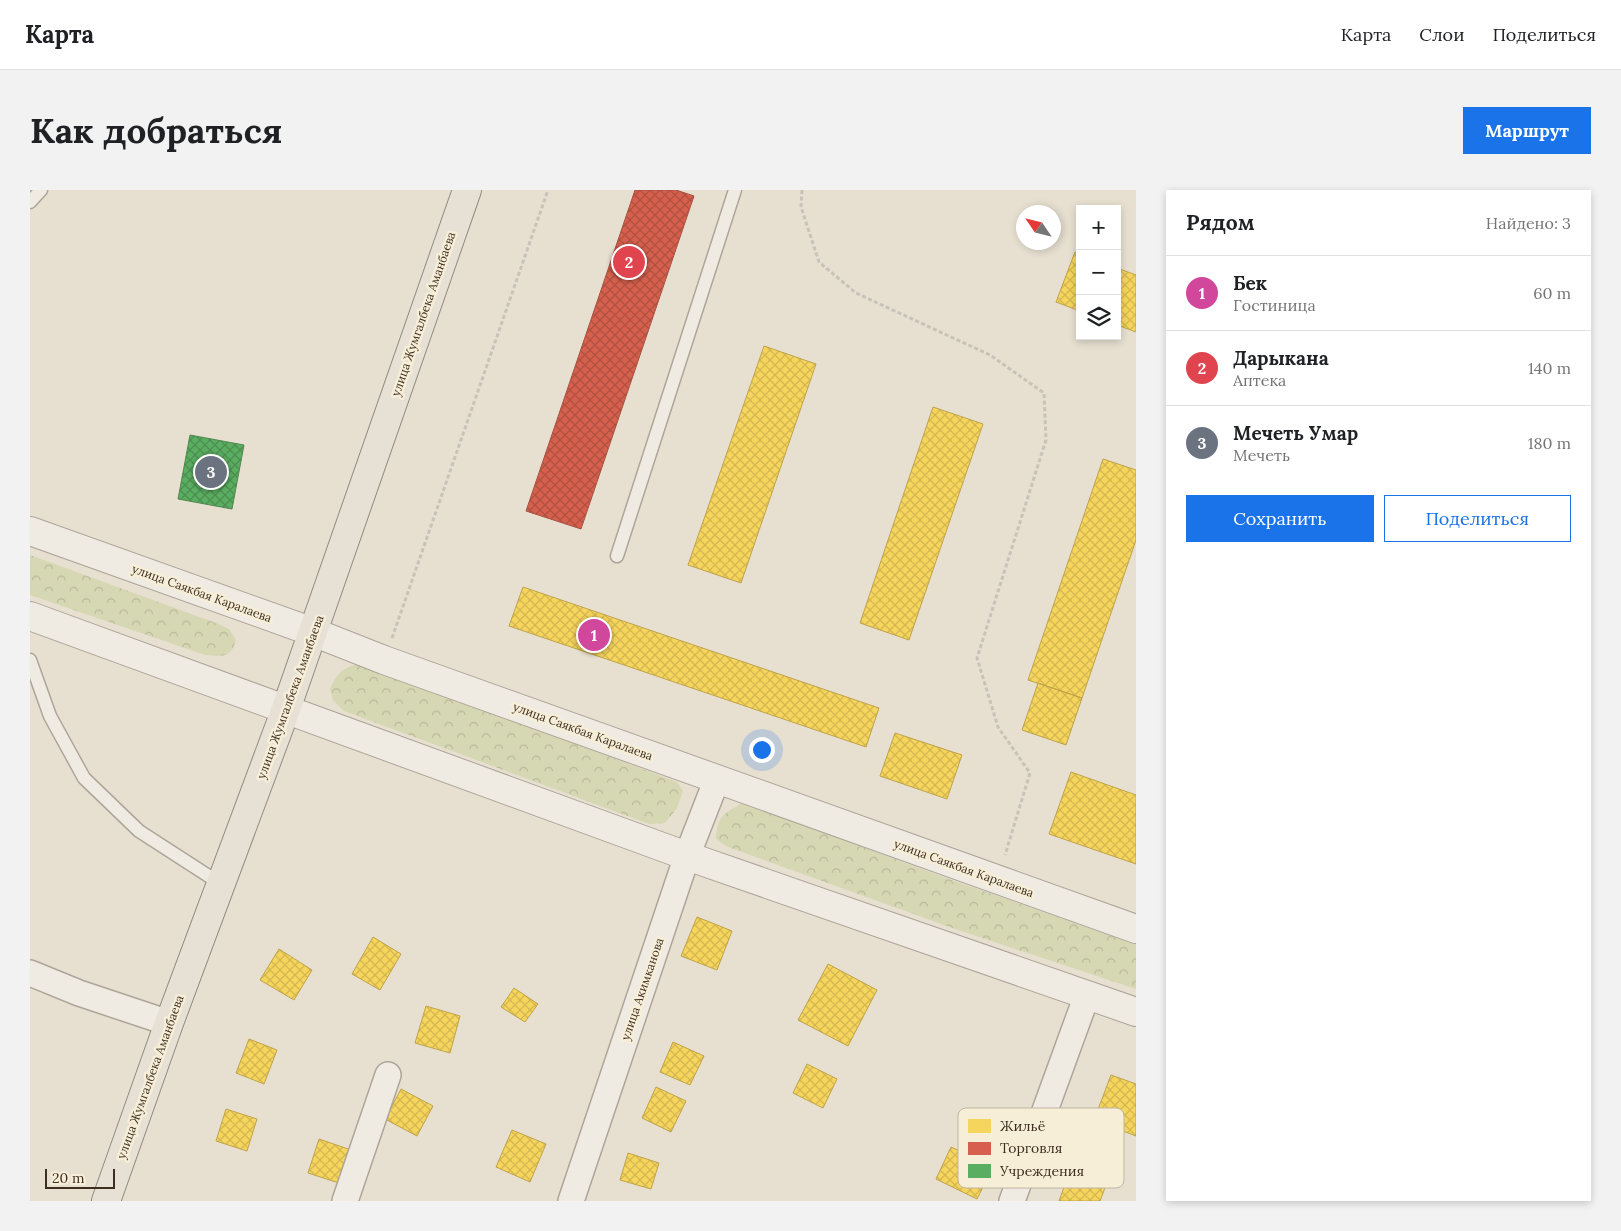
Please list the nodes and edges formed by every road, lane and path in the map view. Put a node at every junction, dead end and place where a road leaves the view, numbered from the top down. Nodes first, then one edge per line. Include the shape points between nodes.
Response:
1 (41, 190) edge
2 (467, 190) edge
3 (548, 190) edge
4 (735, 190) edge
5 (802, 190) edge
6 (30, 202) edge
7 (30, 531) edge
8 (617, 556) dead end
9 (30, 616) edge
10 (313, 632) junction
11 (30, 660) edge
12 (384, 660) junction
13 (286, 709) junction
14 (717, 779) junction
15 (687, 856) junction
16 (997, 879) junction
17 (221, 884) junction
18 (1136, 929) edge
19 (30, 973) edge
20 (1087, 995) junction
21 (1136, 1012) edge
22 (169, 1023) junction
23 (388, 1075) dead end
24 (1046, 1108) edge
25 (1017, 1188) edge
26 (106, 1201) edge
27 (345, 1201) edge
28 (571, 1201) edge
29 (1012, 1201) edge

1 - 6 lane
2 - 10 main road, улица Жумгалбека Аманбаева
3 - 12 path
4 - 8 lane
5 - 16 path via 801,207 820,262 856,293 990,355 1044,393 1046,440 977,658 998,727 1030,773
7 - 10 street, улица Саякбая Каралаева
9 - 13 street
10 - 12 street, улица Саякбая Каралаева
10 - 13 main road, улица Жумгалбека Аманбаева
11 - 17 lane via 50,716 84,778 139,831
12 - 14 street, улица Саякбая Каралаева
13 - 15 street
13 - 17 main road, улица Жумгалбека Аманбаева
14 - 15 street, улица Акимканова
14 - 16 street, улица Саякбая Каралаева
15 - 20 street
15 - 28 street, улица Акимканова
16 - 18 street, улица Саякбая Каралаева
17 - 22 main road, улица Жумгалбека Аманбаева
19 - 22 street
20 - 21 street
20 - 24 street
22 - 26 main road, улица Жумгалбека Аманбаева
23 - 27 street
25 - 29 street

